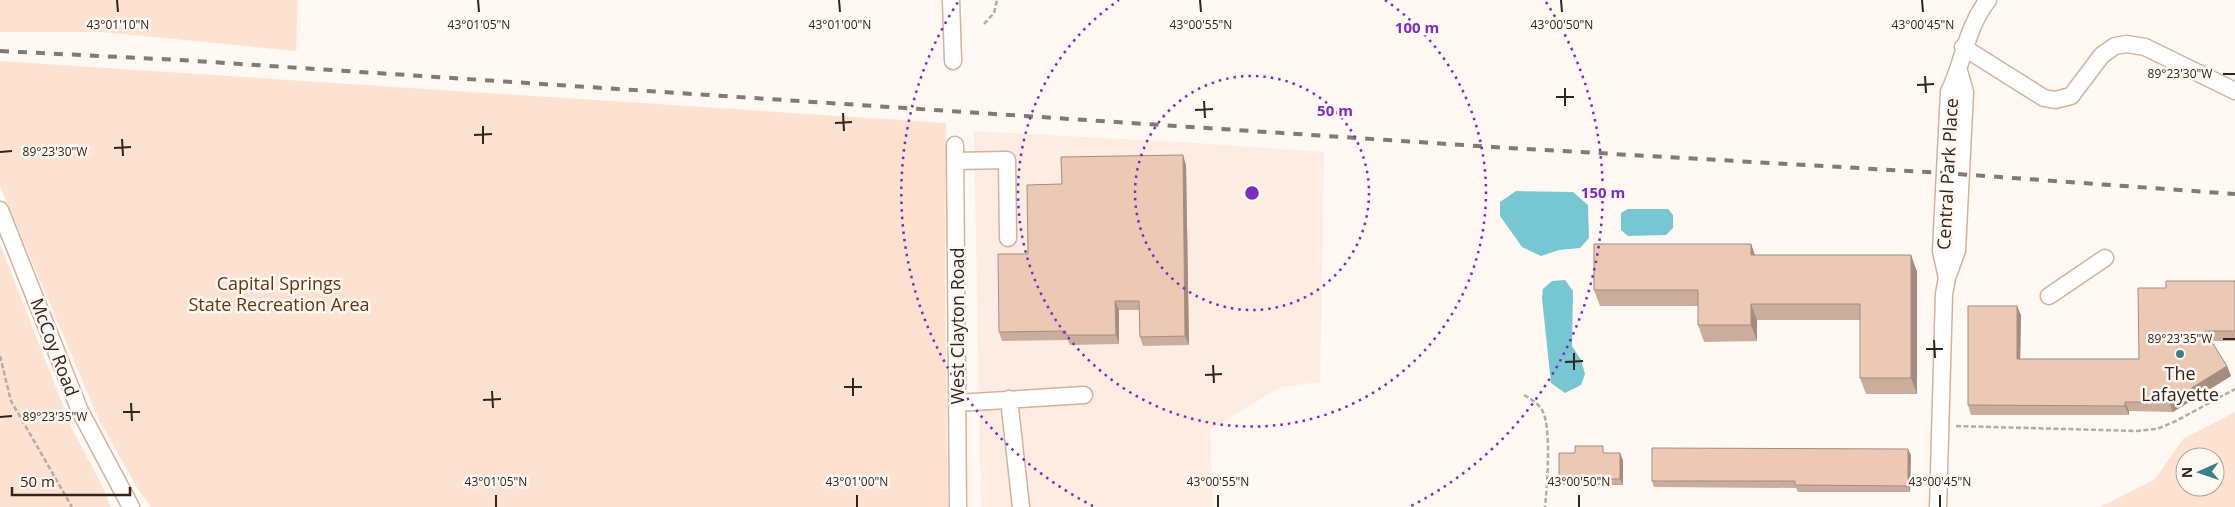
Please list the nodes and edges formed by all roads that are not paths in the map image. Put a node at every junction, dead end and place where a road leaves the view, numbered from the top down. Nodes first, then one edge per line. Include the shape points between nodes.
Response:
1 (951, 0) edge
2 (1988, 0) edge
3 (1963, 48) junction
4 (953, 61) dead end
5 (2235, 91) edge
6 (0, 210) edge
7 (1008, 238) dead end
8 (2105, 258) dead end
9 (2049, 296) dead end
10 (1084, 395) dead end
11 (1009, 399) junction
12 (957, 402) junction
13 (131, 507) edge
14 (958, 507) edge
15 (1021, 507) edge
16 (1938, 507) edge

1 - 4 street
2 - 3 street, Central Park Place
3 - 5 street via 2044,98 2055,100 2071,96 2102,55 2115,46 2127,44 2144,46
3 - 16 street, Central Park Place via 1959,71 1949,92 1944,172 1941,251 1947,278
6 - 13 street, McCoy Road via 80,411
7 - 12 street, West Clayton Road via 1007,160 956,153
8 - 9 street
10 - 11 street
11 - 12 street
11 - 15 street
12 - 14 street, West Clayton Road

